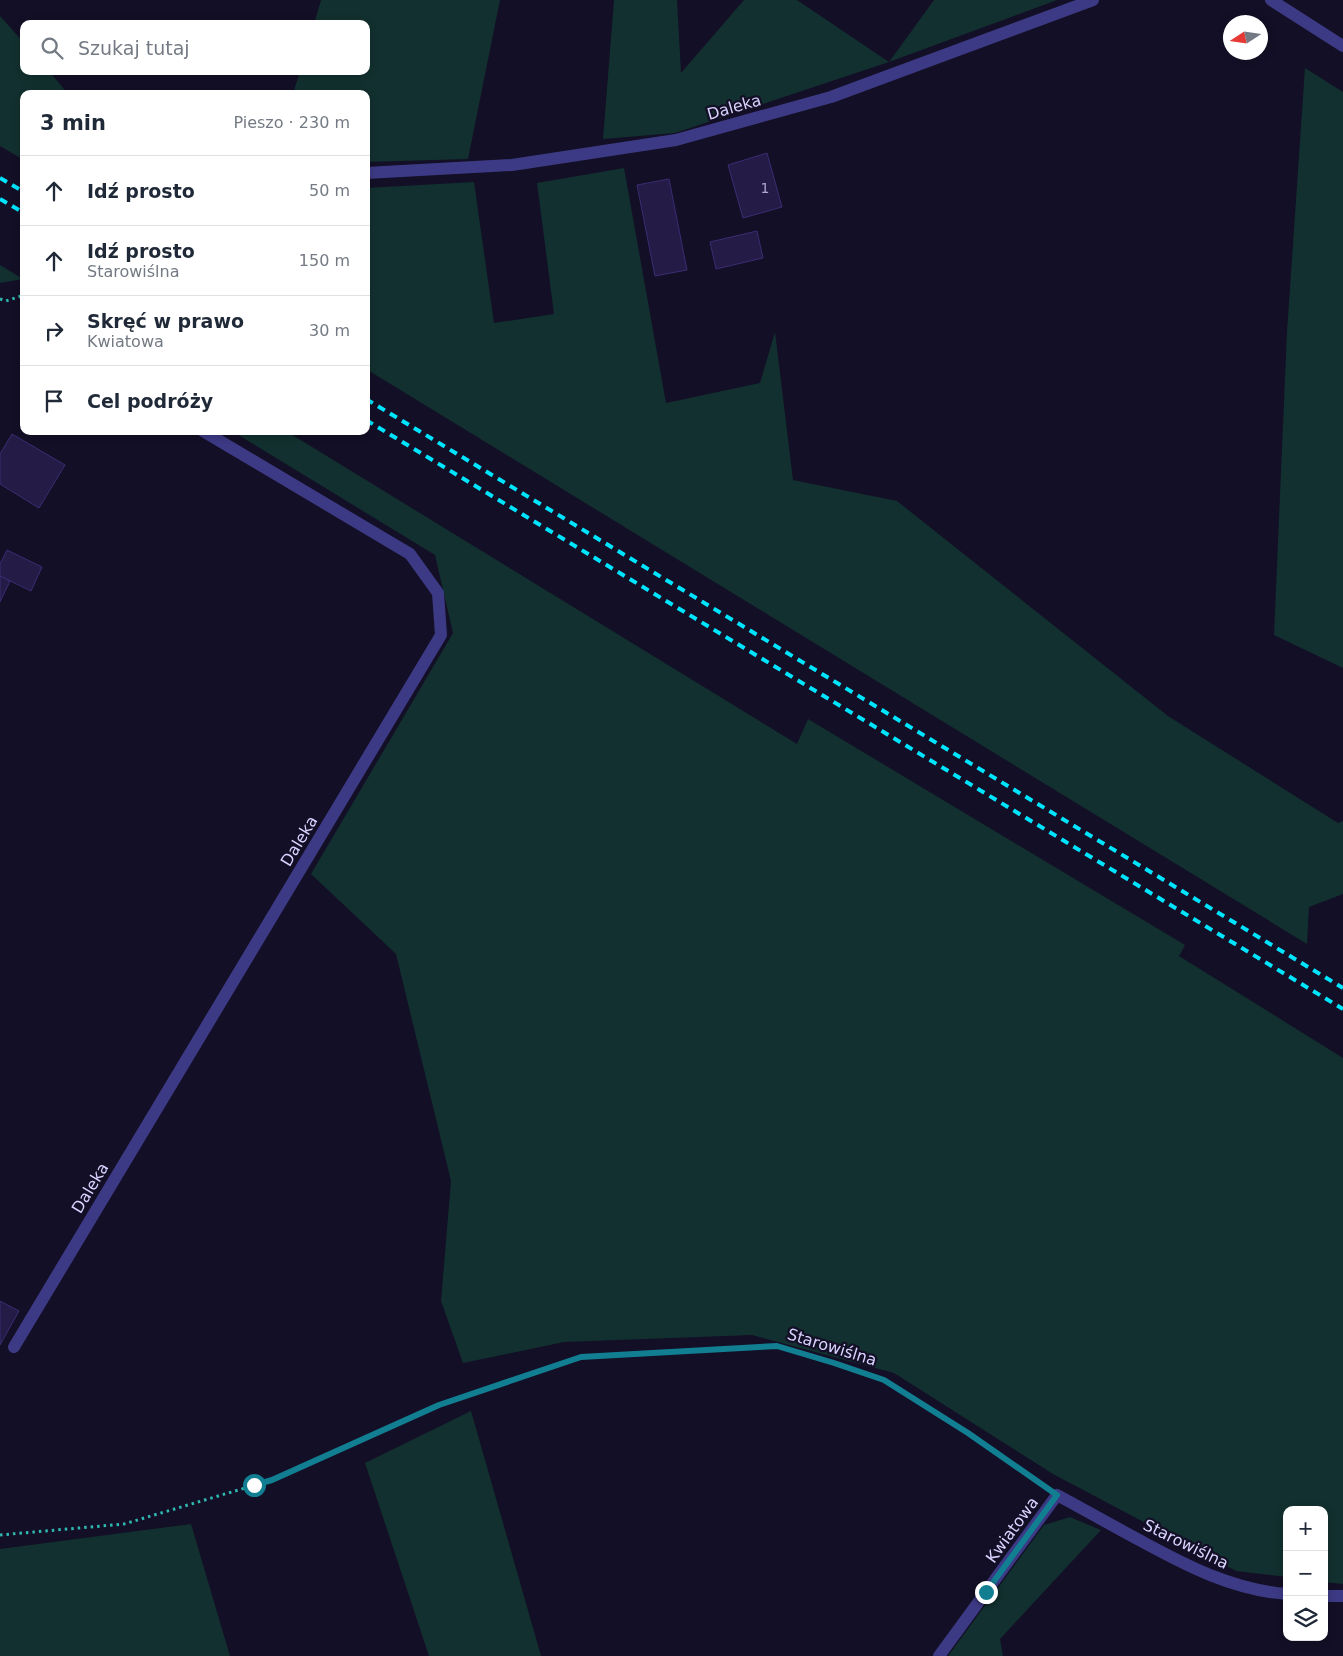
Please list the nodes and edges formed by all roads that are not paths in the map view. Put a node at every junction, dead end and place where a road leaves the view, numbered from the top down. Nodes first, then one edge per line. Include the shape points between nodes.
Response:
1 (1093, 0) edge
2 (1271, 0) edge
3 (1343, 46) edge
4 (370, 173) edge
5 (210, 435) edge
6 (14, 1347) dead end
7 (1057, 1495) joint
8 (1283, 1594) edge
9 (1328, 1596) edge
10 (1343, 1596) edge
11 (939, 1656) edge

1 - 4 street, Daleka via 831,96 676,140 512,165
2 - 3 street
5 - 6 street, Daleka via 410,554 438,594 441,635
7 - 8 street, Starowiślna via 1182,1563 1223,1581
7 - 11 street, Kwiatowa
9 - 10 street

